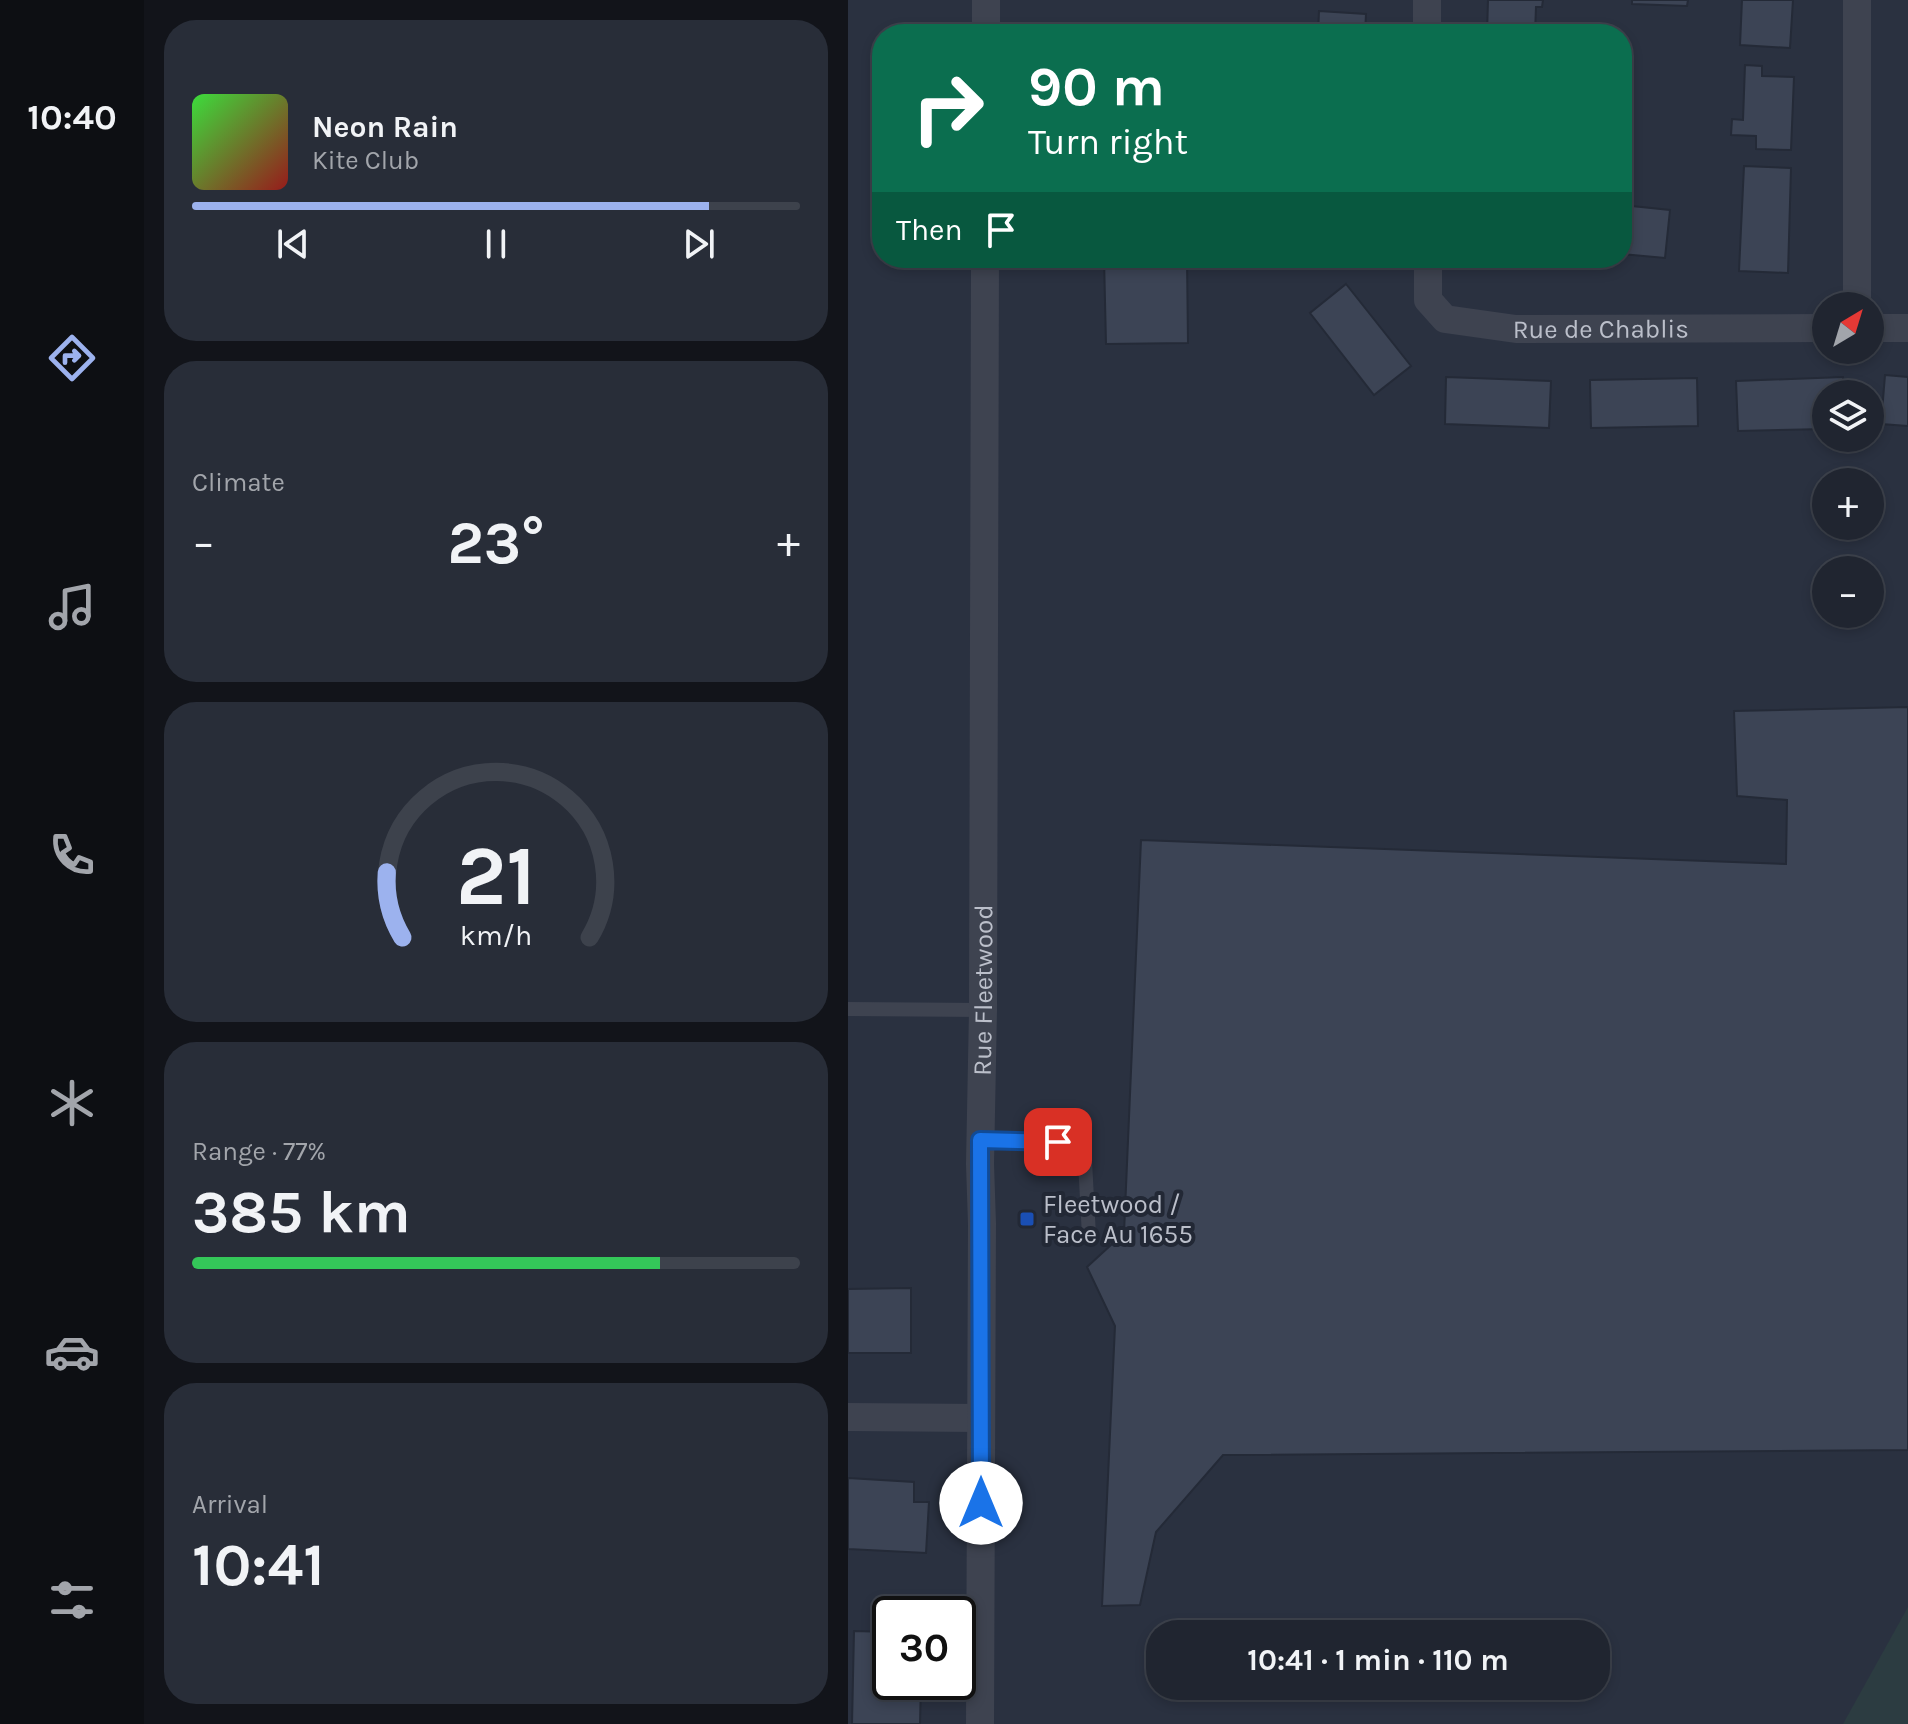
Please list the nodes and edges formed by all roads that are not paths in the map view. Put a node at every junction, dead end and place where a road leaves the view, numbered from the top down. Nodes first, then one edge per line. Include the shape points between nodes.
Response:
1 (986, 0) edge
2 (1427, 0) edge
3 (1857, 0) edge
4 (986, 24) edge
5 (1427, 24) edge
6 (985, 268) edge
7 (1428, 268) edge
8 (1857, 292) edge
9 (1812, 328) edge
10 (1884, 328) edge
11 (1908, 328) edge
12 (848, 1009) edge
13 (983, 1010) junction
14 (980, 1140) junction
15 (1089, 1236) dead end
16 (848, 1417) edge
17 (981, 1418) junction
18 (980, 1724) edge

1 - 4 street
2 - 5 street
3 - 8 street
6 - 13 street, Rue Fleetwood
7 - 9 street, Rue de Chablis via 1428,300 1445,319 1516,329
10 - 11 street
12 - 13 lane
13 - 14 street, Rue Fleetwood
14 - 15 lane via 1084,1143
14 - 17 street, Rue Fleetwood
16 - 17 street
17 - 18 street, Rue Fleetwood

